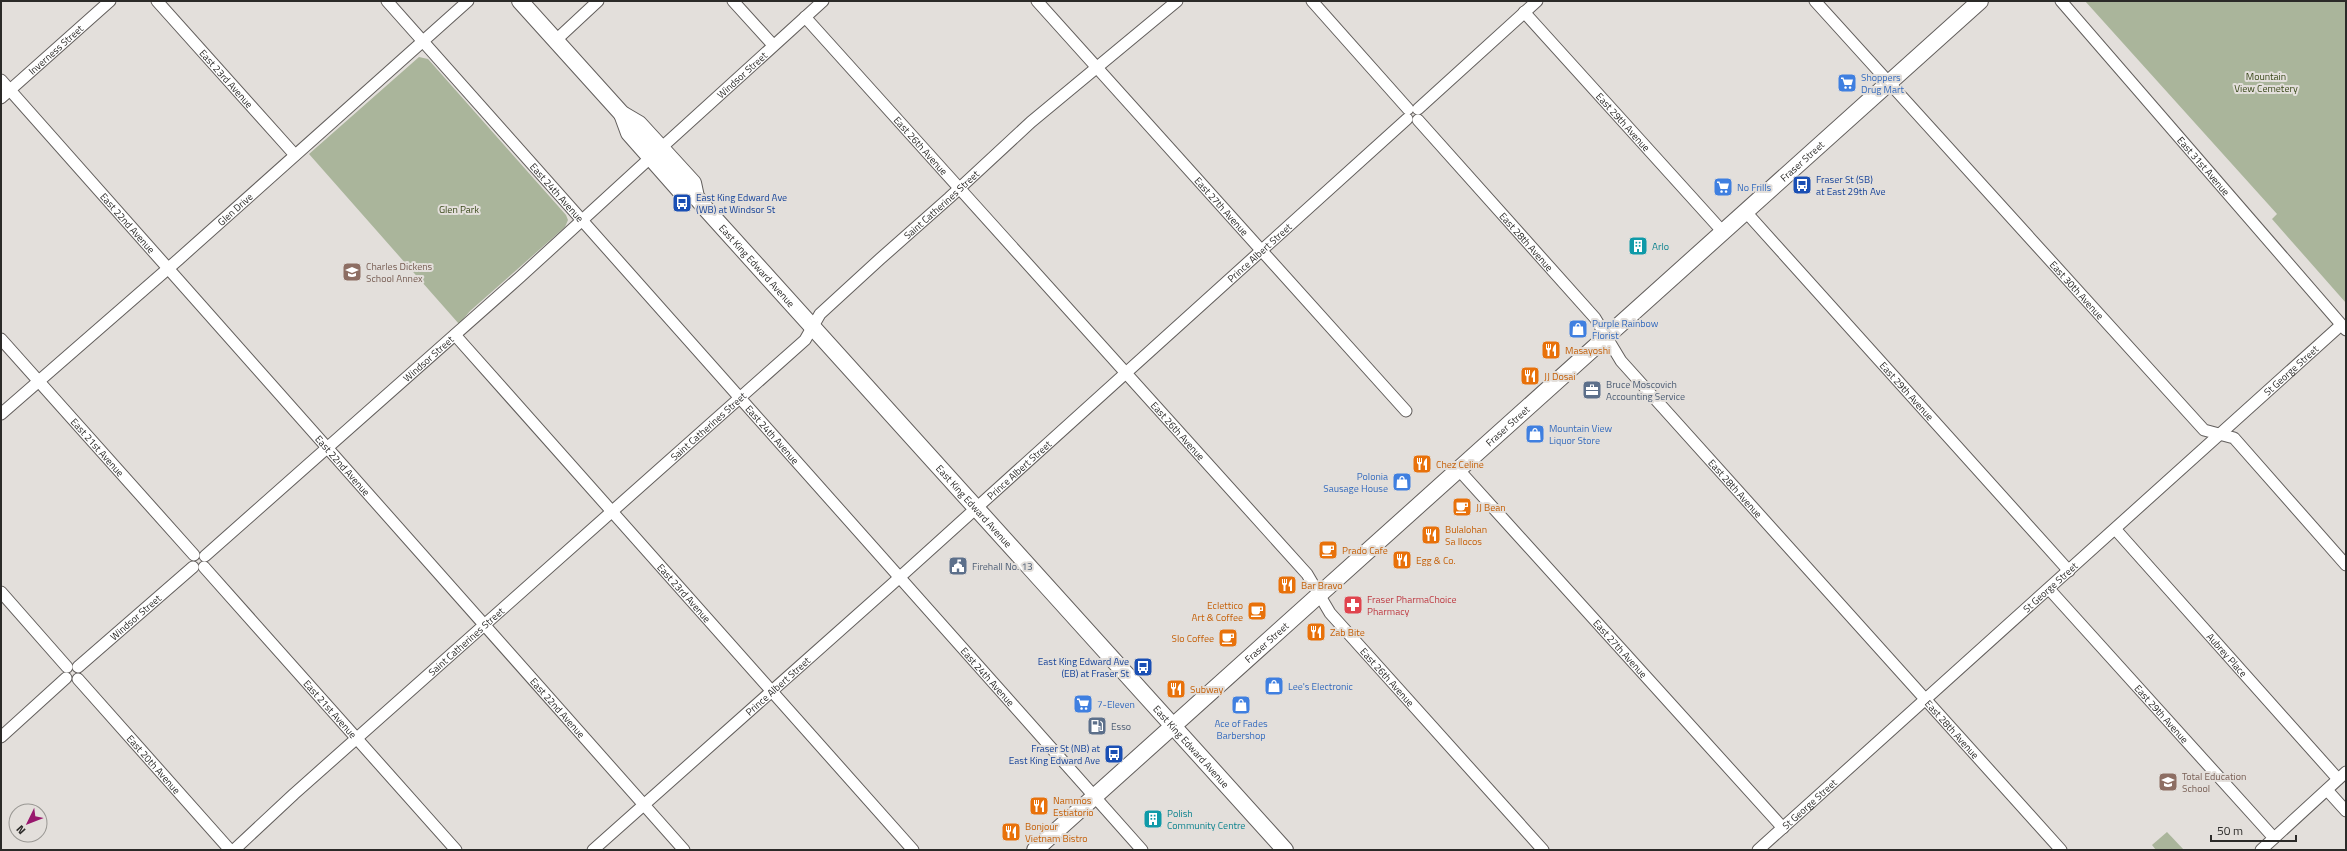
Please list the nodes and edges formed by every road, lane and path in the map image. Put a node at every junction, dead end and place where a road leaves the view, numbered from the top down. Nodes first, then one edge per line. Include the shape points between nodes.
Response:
1 (110, 1) edge
2 (157, 1) edge
3 (387, 1) edge
4 (468, 1) edge
5 (520, 1) edge
6 (598, 1) edge
7 (733, 1) edge
8 (823, 1) edge
9 (1037, 1) edge
10 (1177, 1) edge
11 (1312, 1) edge
12 (1536, 1) edge
13 (1815, 1) edge
14 (1980, 1) edge
15 (2061, 1) edge
16 (1524, 12) junction
17 (805, 17) junction
18 (423, 41) junction
19 (555, 41) junction
20 (773, 45) junction
21 (1098, 69) junction
22 (1, 80) edge
23 (1888, 83) junction
24 (10, 90) junction
25 (1, 98) edge
26 (1413, 114) junction
27 (656, 153) junction
28 (295, 155) junction
29 (960, 189) junction
30 (1745, 212) junction
31 (582, 221) junction
32 (1723, 232) junction
33 (1262, 250) junction
34 (169, 268) junction
35 (812, 327) junction
36 (2344, 327) edge
37 (455, 335) junction
38 (1606, 337) junction
39 (1, 339) edge
40 (1126, 372) junction
41 (39, 381) junction
42 (740, 399) junction
43 (1406, 411) dead end
44 (1, 414) edge
45 (2218, 436) junction
46 (327, 448) junction
47 (1458, 469) junction
48 (977, 508) junction
49 (612, 512) junction
50 (2116, 530) junction
51 (199, 561) junction
52 (2346, 565) edge
53 (2069, 571) junction
54 (899, 578) junction
55 (2049, 589) junction
56 (1, 592) edge
57 (1320, 594) junction
58 (485, 625) junction
59 (73, 667) junction
60 (66, 678) junction
61 (78, 679) junction
62 (772, 692) junction
63 (1926, 699) junction
64 (1173, 726) junction
65 (1, 737) edge
66 (358, 739) junction
67 (2342, 776) edge
68 (2327, 790) junction
69 (1095, 797) junction
70 (645, 806) junction
71 (2346, 811) edge
72 (1783, 828) junction
73 (2274, 838) junction
74 (230, 850) edge
75 (234, 850) edge
76 (456, 850) edge
77 (593, 850) edge
78 (684, 850) edge
79 (913, 850) edge
80 (1035, 850) edge
81 (1142, 850) edge
82 (1285, 850) edge
83 (1543, 850) edge
84 (1758, 850) edge
85 (2061, 850) edge
86 (2261, 850) edge

1 - 24 street, Inverness Street
2 - 28 street, East 23rd Avenue
3 - 18 street, East 24th Avenue
4 - 18 street, Glen Drive
5 - 19 street, East King Edward Avenue
6 - 19 street
7 - 20 street
8 - 17 street, Windsor Street
9 - 21 street, East 27th Avenue
10 - 21 street, Saint Catherines Street
11 - 26 street, East 28th Avenue
12 - 16 street, Prince Albert Street
13 - 23 street, East 30th Avenue
14 - 23 street, Fraser Street
15 - 36 street, East 31st Avenue
16 - 26 street, Prince Albert Street
16 - 32 street, East 29th Avenue
17 - 20 street, Windsor Street
17 - 29 street, East 26th Avenue
18 - 28 street, Glen Drive
18 - 31 street, East 24th Avenue
19 - 27 street, East King Edward Avenue via 622,114 629,134
20 - 27 street, Windsor Street
21 - 29 street, Saint Catherines Street via 1031,122
21 - 33 street, East 27th Avenue
22 - 24 street, East 22nd Avenue
23 - 30 street, Fraser Street
23 - 45 street, East 30th Avenue via 2204,430
24 - 25 street, Inverness Street
24 - 34 street, East 22nd Avenue
26 - 33 street, Prince Albert Street
26 - 38 street, East 28th Avenue via 1566,284 1597,321
27 - 31 street, Windsor Street
27 - 35 street, East King Edward Avenue via 693,183 696,197
28 - 34 street, Glen Drive
29 - 35 street, Saint Catherines Street via 823,310
29 - 40 street, East 26th Avenue
30 - 32 street, Fraser Street
30 - 53 street, East 29th Avenue
31 - 37 street, Windsor Street
31 - 42 street, East 24th Avenue
32 - 38 street, Fraser Street
33 - 40 street, Prince Albert Street
33 - 43 street, East 27th Avenue
34 - 41 street, Glen Drive
34 - 46 street, East 22nd Avenue
35 - 42 street, Saint Catherines Street via 805,340
35 - 48 street, East King Edward Avenue
36 - 45 street, St George Street
37 - 46 street, Windsor Street
37 - 49 street, East 23rd Avenue
38 - 47 street, Fraser Street
38 - 63 street, East 28th Avenue via 1621,360
39 - 41 street, East 21st Avenue
40 - 48 street, Prince Albert Street
40 - 57 street, East 26th Avenue via 1306,574
41 - 44 street, Glen Drive
41 - 51 street, East 21st Avenue
42 - 49 street, Saint Catherines Street
42 - 54 street, East 24th Avenue
45 - 50 street, St George Street
45 - 52 street, East 30th Avenue via 2234,438
46 - 51 street, Windsor Street
46 - 58 street, East 22nd Avenue
47 - 57 street, Fraser Street
47 - 72 street, East 27th Avenue
48 - 54 street, Prince Albert Street
48 - 64 street, East King Edward Avenue
49 - 58 street, Saint Catherines Street
49 - 62 street, East 23rd Avenue
50 - 53 street, St George Street
50 - 67 street, Aubrey Place
51 - 59 street, Windsor Street
51 - 66 street, East 21st Avenue
53 - 55 street, St George Street
54 - 62 street, Prince Albert Street
54 - 69 street, East 24th Avenue
55 - 63 street, St George Street
55 - 73 street, East 29th Avenue
56 - 59 street
57 - 64 street, Fraser Street
57 - 83 street, East 26th Avenue via 1330,613
58 - 66 street, Saint Catherines Street
58 - 70 street, East 22nd Avenue
59 - 60 street via 64,674
59 - 61 street via 80,672
60 - 61 street via 71,681
60 - 65 street
61 - 74 street, East 20th Avenue
62 - 70 street, Prince Albert Street
62 - 79 street, East 23rd Avenue
63 - 72 street, St George Street
63 - 85 street, East 28th Avenue
64 - 69 street, Fraser Street
64 - 82 street, East King Edward Avenue
66 - 75 street, Saint Catherines Street
66 - 76 street, East 21st Avenue
67 - 68 street
68 - 71 street
68 - 73 street
69 - 80 street, Fraser Street
69 - 81 street, East 24th Avenue
70 - 77 street, Prince Albert Street
70 - 78 street, East 22nd Avenue
72 - 84 street, St George Street
73 - 86 street

